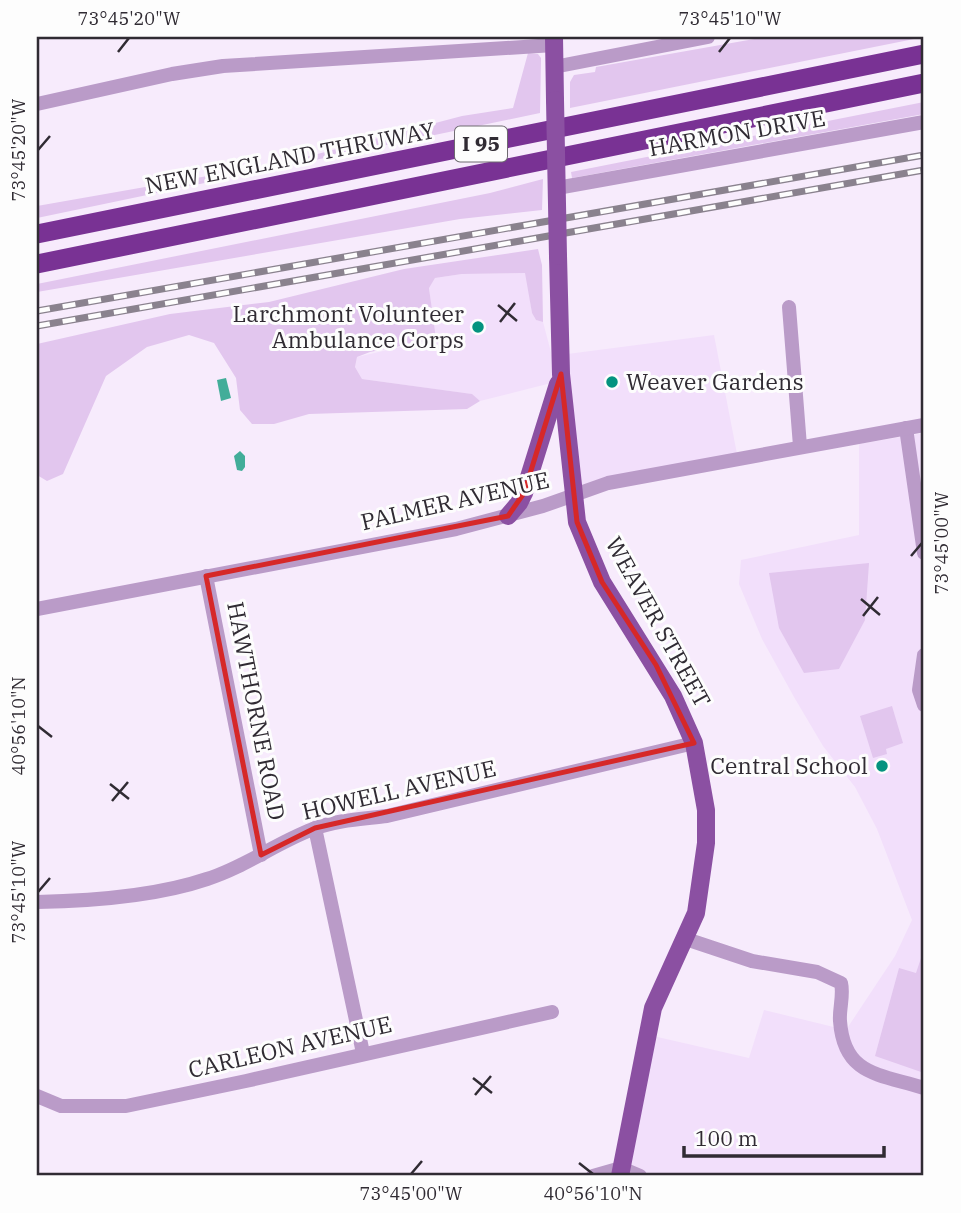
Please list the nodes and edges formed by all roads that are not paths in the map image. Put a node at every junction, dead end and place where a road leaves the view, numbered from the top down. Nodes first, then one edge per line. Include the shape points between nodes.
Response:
1 (708, 37) edge
2 (554, 41) edge
3 (924, 54) edge
4 (554, 67) junction
5 (924, 83) edge
6 (37, 104) edge
7 (924, 122) edge
8 (563, 187) junction
9 (37, 234) edge
10 (37, 264) edge
11 (789, 307) dead end
12 (561, 374) junction
13 (924, 425) edge
14 (906, 428) junction
15 (800, 446) junction
16 (574, 495) junction
17 (508, 516) junction
18 (924, 553) edge
19 (206, 576) junction
20 (37, 609) edge
21 (924, 655) edge
22 (924, 705) edge
23 (694, 743) junction
24 (315, 828) junction
25 (261, 855) junction
26 (37, 902) edge
27 (686, 939) junction
28 (552, 1012) dead end
29 (363, 1053) junction
30 (924, 1088) edge
31 (37, 1096) edge
32 (621, 1172) edge
33 (593, 1176) edge
34 (640, 1176) edge

1 - 4 street
2 - 4 main road, WEAVER STREET
2 - 6 street via 223,66
3 - 9 highway, NEW ENGLAND THRUWAY / I 95
4 - 8 main road, WEAVER STREET, bridge
5 - 10 highway, I 95
7 - 8 street, HARMON DRIVE
8 - 12 main road, WEAVER STREET, bridge via 558,256
11 - 15 street
12 - 16 main road, WEAVER STREET
12 - 17 main road via 524,492
13 - 14 street, PALMER AVENUE
14 - 15 street, PALMER AVENUE
14 - 18 street
15 - 16 street, PALMER AVENUE via 608,483
16 - 17 street, PALMER AVENUE
16 - 23 main road, WEAVER STREET via 577,522 602,582 656,664
17 - 19 street, PALMER AVENUE
19 - 20 street, PALMER AVENUE
19 - 25 street, HAWTHORNE ROAD
21 - 22 street via 919,690
23 - 24 street, HOWELL AVENUE via 400,813
23 - 27 main road, WEAVER STREET via 706,810 706,843 696,914
24 - 25 street, HOWELL AVENUE
24 - 29 street
25 - 26 street, HOWELL AVENUE via 205,880 174,887
27 - 30 street via 752,961 817,972 841,984 839,1020 854,1063
27 - 32 main road, WEAVER STREET via 653,1008
28 - 29 street, CARLEON AVENUE
29 - 31 street, CARLEON AVENUE via 126,1106 61,1106
32 - 33 street
32 - 34 street

